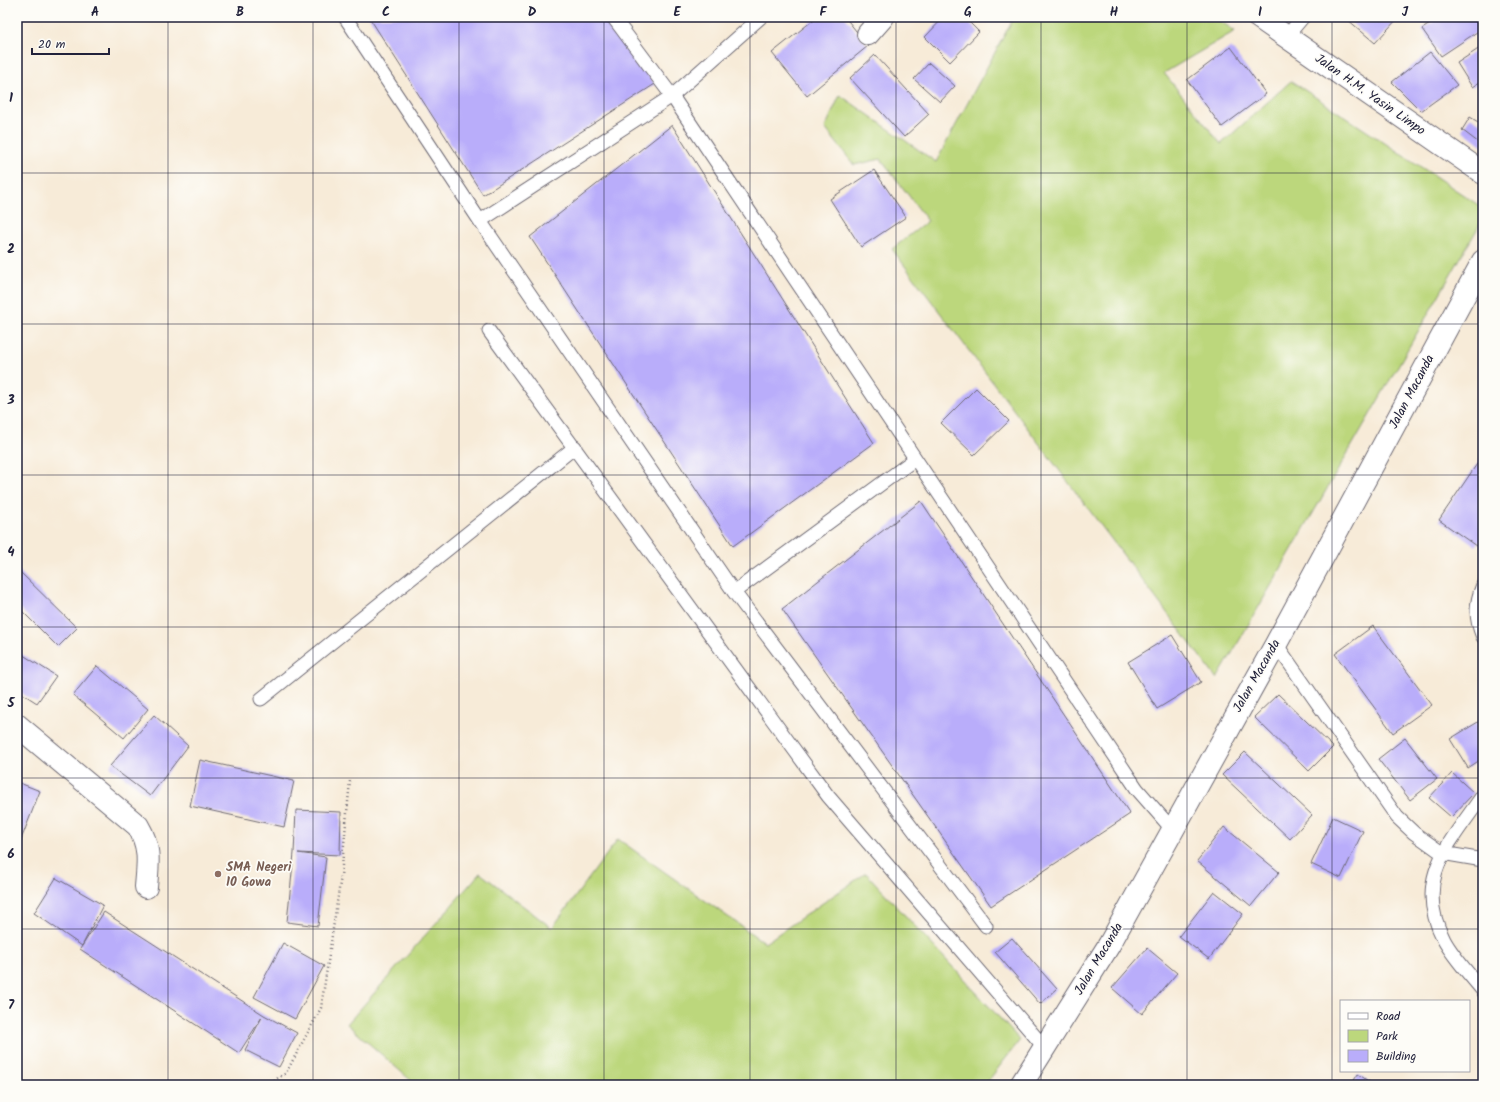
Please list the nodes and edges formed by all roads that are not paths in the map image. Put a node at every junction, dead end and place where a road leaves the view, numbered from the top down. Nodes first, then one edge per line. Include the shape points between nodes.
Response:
1 (345, 17) edge
2 (614, 17) edge
3 (761, 17) edge
4 (883, 17) edge
5 (1303, 17) edge
6 (1261, 18) edge
7 (868, 34) dead end
8 (1286, 37) junction
9 (672, 96) junction
10 (1483, 173) edge
11 (480, 220) junction
12 (1483, 262) edge
13 (489, 331) dead end
14 (575, 447) junction
15 (915, 459) junction
16 (1483, 585) edge
17 (734, 592) junction
18 (1483, 637) edge
19 (1276, 644) junction
20 (261, 699) dead end
21 (17, 725) edge
22 (1483, 795) edge
23 (1172, 829) junction
24 (1442, 853) junction
25 (1483, 860) edge
26 (146, 887) dead end
27 (986, 926) dead end
28 (1483, 991) edge
29 (1045, 1048) junction
30 (1021, 1085) edge

1 - 11 lane
2 - 9 lane
3 - 9 lane
4 - 7 street
5 - 8 lane
6 - 8 street, Jalan H.M. Yasin Limpo
8 - 10 street, Jalan H.M. Yasin Limpo
9 - 11 lane
9 - 15 lane
11 - 17 lane
12 - 19 street, Jalan Macanda
13 - 14 lane
14 - 20 lane
14 - 29 lane via 828,796
15 - 17 lane
15 - 23 lane via 1137,789
16 - 18 lane via 1476,609
17 - 27 lane
19 - 23 street, Jalan Macanda
19 - 24 lane via 1397,817
21 - 26 street via 138,826 146,839 148,850
22 - 24 lane
23 - 29 street, Jalan Macanda via 1109,945
24 - 25 lane
24 - 28 lane via 1434,872 1434,915 1444,941
29 - 30 street, Jalan Macanda

